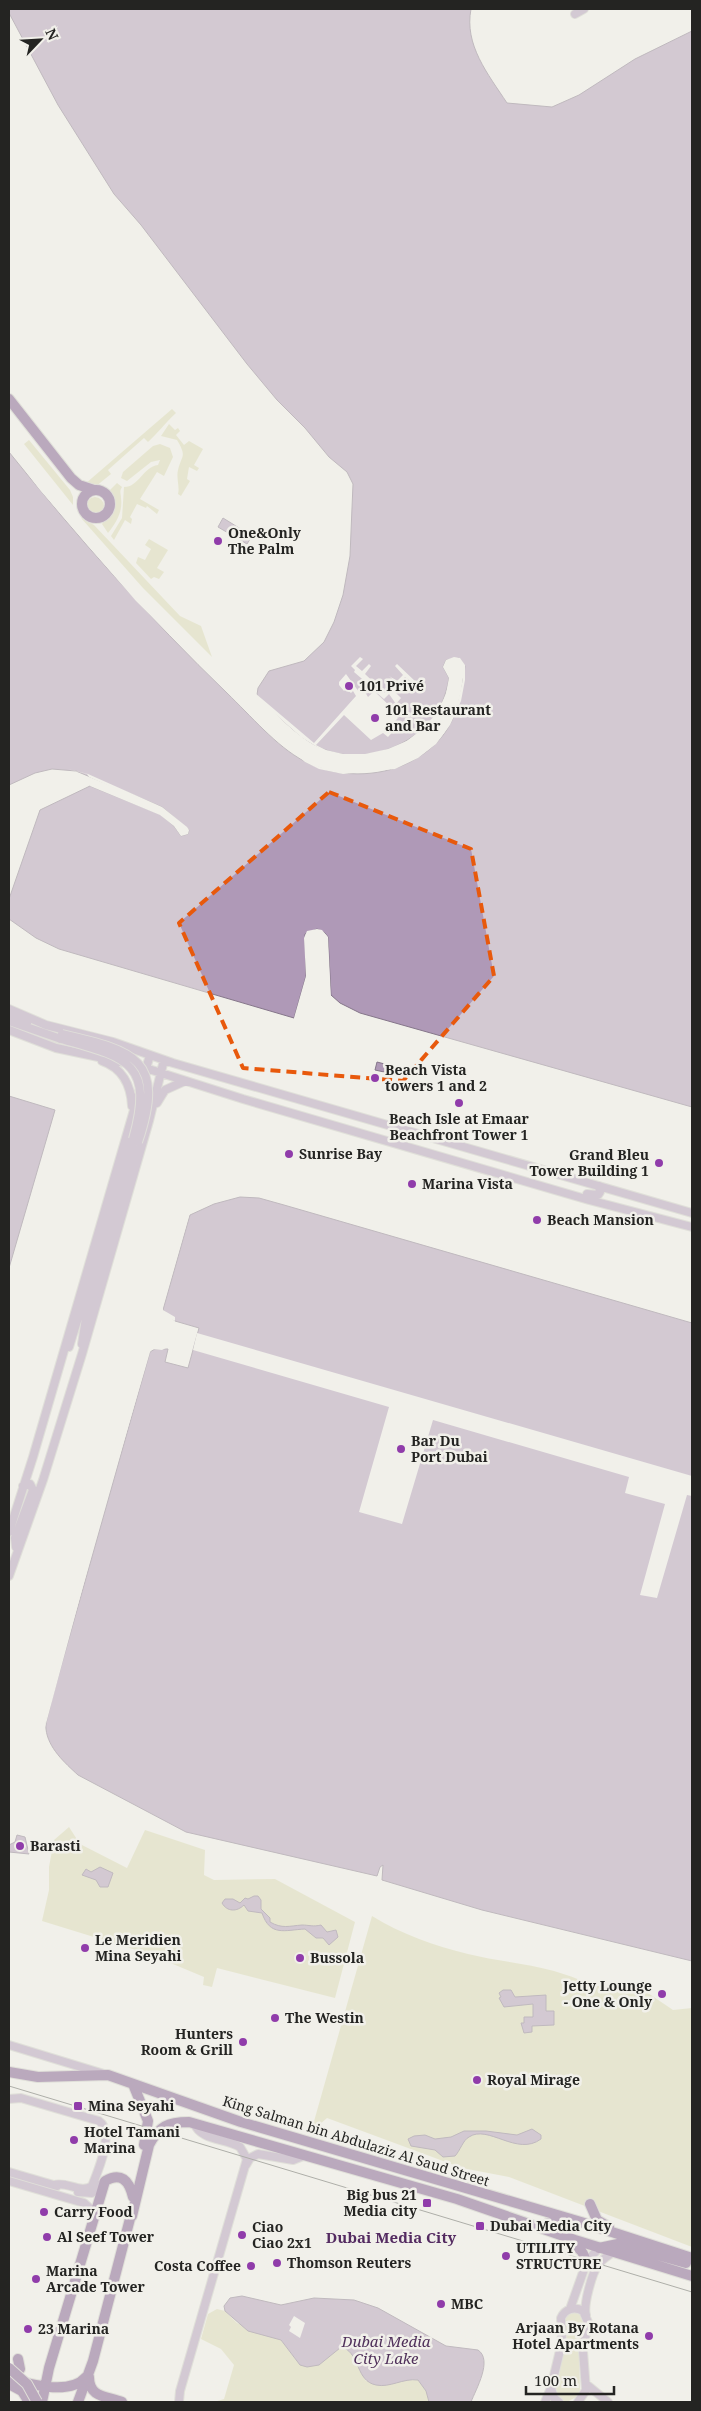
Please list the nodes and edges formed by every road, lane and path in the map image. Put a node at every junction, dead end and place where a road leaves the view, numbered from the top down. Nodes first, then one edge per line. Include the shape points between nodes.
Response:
1 (9, 399) edge
2 (72, 478) junction
3 (94, 490) junction
4 (81, 502) junction
5 (9, 1009) edge
6 (9, 1015) edge
7 (9, 1022) edge
8 (9, 1030) edge
9 (62, 1037) junction
10 (150, 1055) junction
11 (94, 1056) junction
12 (164, 1060) junction
13 (145, 1069) junction
14 (160, 1074) junction
15 (185, 1081) junction
16 (132, 1112) junction
17 (149, 1121) junction
18 (383, 1124) junction
19 (362, 1133) junction
20 (135, 1140) junction
21 (570, 1171) dead end
22 (577, 1180) junction
23 (599, 1186) junction
24 (549, 1188) junction
25 (650, 1194) dead end
26 (638, 1197) junction
27 (127, 1198) junction
28 (131, 1209) dead end
29 (692, 1213) edge
30 (692, 1227) edge
31 (89, 1236) dead end
32 (93, 1248) junction
33 (66, 1338) junction
34 (58, 1343) dead end
35 (86, 1349) junction
36 (62, 1356) junction
37 (24, 1486) junction
38 (16, 1509) junction
39 (9, 1514) edge
40 (9, 1532) edge
41 (17, 1549) junction
42 (9, 1576) edge
43 (9, 2045) edge
44 (9, 2072) edge
45 (108, 2075) junction
46 (133, 2084) junction
47 (9, 2099) edge
48 (192, 2123) junction
49 (303, 2156) junction
50 (246, 2165) junction
51 (9, 2172) edge
52 (9, 2181) edge
53 (105, 2181) junction
54 (54, 2185) junction
55 (133, 2197) junction
56 (590, 2204) dead end
57 (94, 2212) junction
58 (499, 2213) junction
59 (132, 2216) junction
60 (581, 2222) junction
61 (542, 2228) junction
62 (629, 2238) junction
63 (599, 2248) junction
64 (613, 2252) junction
65 (692, 2258) edge
66 (692, 2265) edge
67 (585, 2266) junction
68 (692, 2276) edge
69 (570, 2309) junction
70 (586, 2315) junction
71 (55, 2347) junction
72 (18, 2359) dead end
73 (9, 2368) edge
74 (9, 2373) edge
75 (88, 2374) junction
76 (9, 2379) edge
77 (9, 2384) edge
78 (586, 2384) junction
79 (45, 2385) junction
80 (68, 2387) junction
81 (552, 2388) junction
82 (180, 2391) junction
83 (30, 2402) edge
84 (37, 2402) edge
85 (42, 2402) edge
86 (78, 2402) edge
87 (122, 2402) edge
88 (173, 2402) edge
89 (179, 2402) edge
90 (545, 2402) edge
91 (559, 2402) edge
92 (578, 2402) edge
93 (608, 2402) edge

1 - 2 main road
2 - 3 main road via 79,485
2 - 4 main road
3 - 4 main road
3 - 4 main road via 108,496 110,506 106,514 98,519 89,517
5 - 10 street via 46,1025
6 - 9 street
7 - 9 street
8 - 11 street via 43,1044
9 - 20 street, bridge via 109,1053 132,1068 142,1095
10 - 12 street
10 - 13 street
11 - 13 street
11 - 16 street via 124,1076 132,1096
12 - 14 street
12 - 18 street
13 - 14 street
13 - 16 street
14 - 15 street
14 - 17 street
15 - 17 street via 168,1087 162,1093
15 - 19 street
16 - 32 street
17 - 27 street
18 - 19 street via 390,1131 389,1135 365,1129
18 - 22 street
19 - 24 street
20 - 35 street via 81,1338
20 - 36 street via 82,1311 67,1351
21 - 22 street
22 - 23 street
23 - 24 street via 600,1193 594,1196 559,1186
23 - 26 street
24 - 30 street
25 - 26 street
26 - 29 street
27 - 28 street
27 - 35 street
31 - 32 street
32 - 33 street
33 - 34 street
33 - 36 street
35 - 41 street
36 - 37 street
37 - 38 street
37 - 41 street via 30,1484 33,1490 16,1538
38 - 39 street
38 - 40 street
41 - 42 street
43 - 45 street
44 - 45 main road, King Salman bin Abdulaziz Al Saud Street via 38,2077
45 - 46 main road, King Salman bin Abdulaziz Al Saud Street
46 - 55 main road via 149,2126
46 - 60 main road, King Salman bin Abdulaziz Al Saud Street via 318,2146
47 - 54 street via 22,2098 104,2124 107,2139 92,2186 84,2189
48 - 49 main road, King Salman bin Abdulaziz Al Saud Street
48 - 50 street via 204,2135 240,2147 246,2157
48 - 59 main road via 168,2124 158,2129 149,2145
49 - 50 street via 293,2160 258,2154
49 - 58 main road, King Salman bin Abdulaziz Al Saud Street
50 - 82 street
51 - 54 street
52 - 57 street via 84,2203
53 - 54 street via 87,2194
53 - 55 main road via 113,2176 123,2178 131,2186
53 - 57 main road
55 - 59 main road
56 - 62 main road via 599,2222
57 - 71 main road
58 - 60 main road via 517,2212 560,2227
58 - 61 main road, King Salman bin Abdulaziz Al Saud Street
59 - 75 main road
60 - 62 main road, King Salman bin Abdulaziz Al Saud Street
61 - 63 main road, King Salman bin Abdulaziz Al Saud Street
61 - 67 main road via 579,2248 585,2258
62 - 65 main road, King Salman bin Abdulaziz Al Saud Street
63 - 64 main road, King Salman bin Abdulaziz Al Saud Street
63 - 66 main road via 618,2244
63 - 67 street
64 - 68 main road, King Salman bin Abdulaziz Al Saud Street
64 - 70 street via 596,2268 585,2304
67 - 69 street
69 - 70 street via 579,2309
69 - 81 street via 561,2318 562,2342
70 - 78 street via 583,2359
71 - 79 main road
71 - 80 main road via 52,2377
72 - 74 main road via 20,2369
73 - 84 main road, bridge via 27,2384
75 - 80 main road via 80,2384
75 - 86 main road
75 - 87 main road via 89,2385 94,2392
76 - 79 main road
77 - 83 main road via 22,2391
78 - 92 street via 584,2395
78 - 93 street
79 - 80 main road
79 - 85 main road
81 - 90 street
81 - 91 street via 554,2398
82 - 88 street
82 - 89 street

